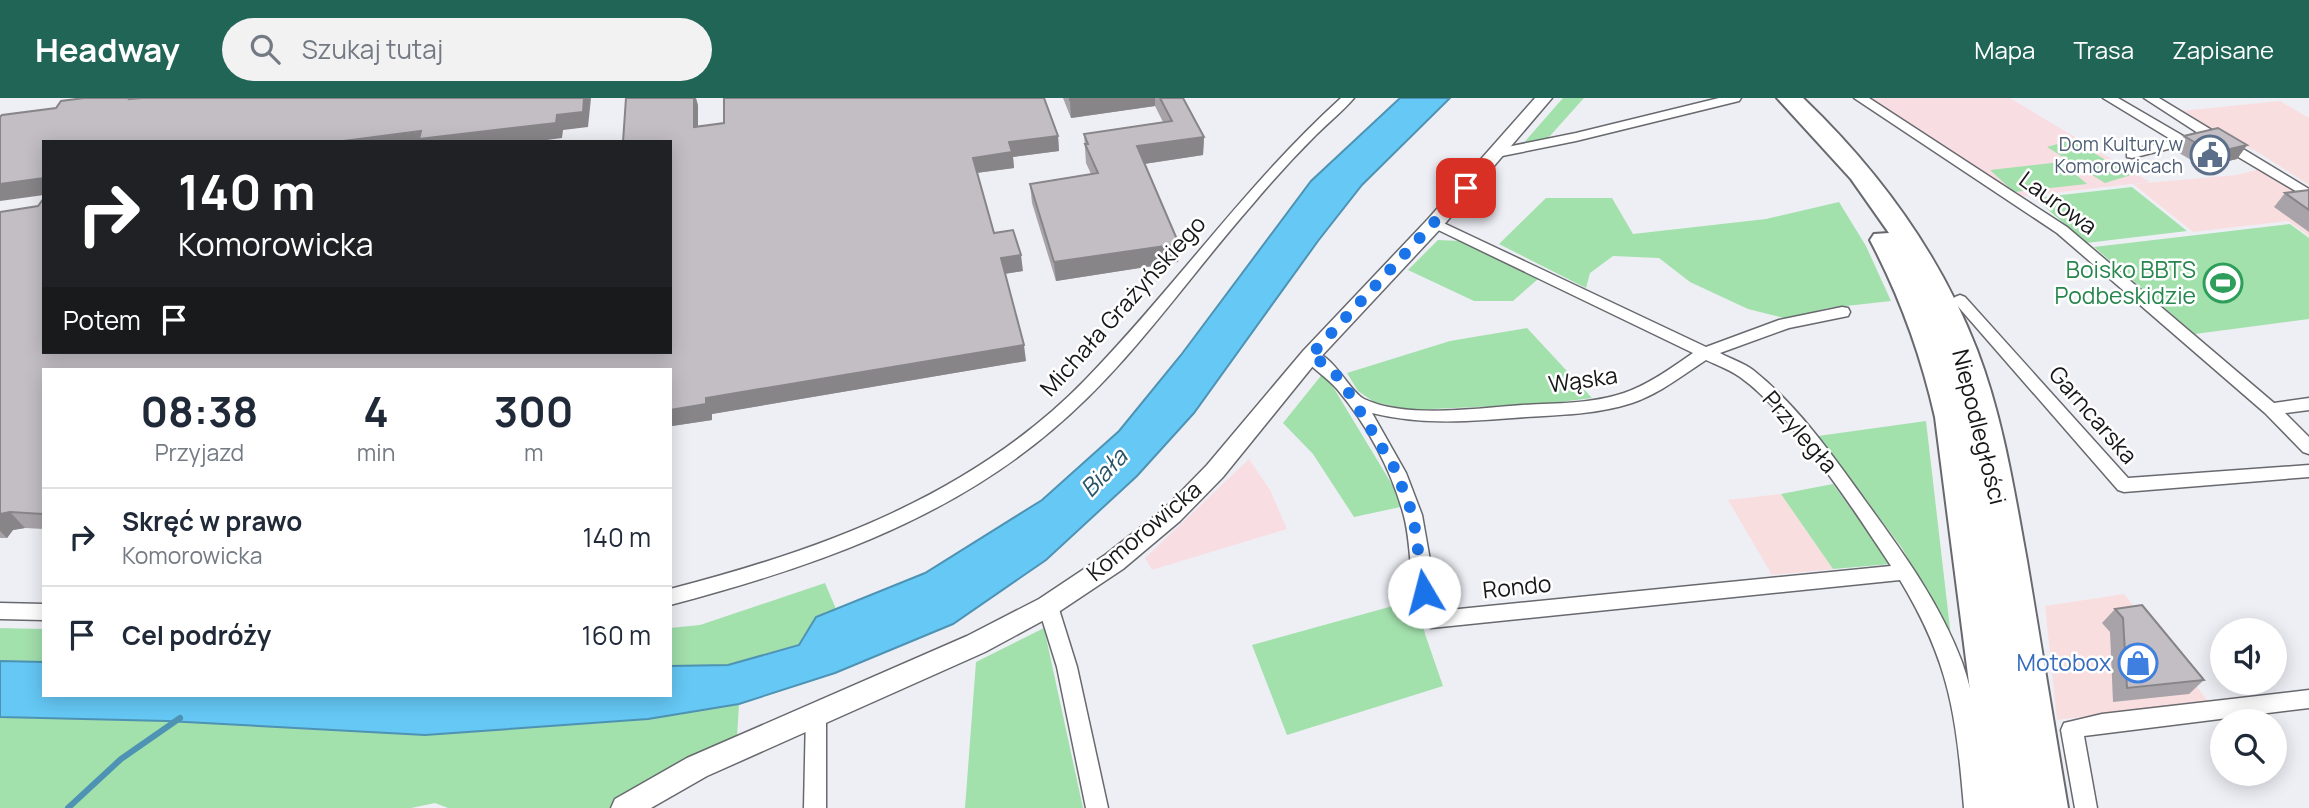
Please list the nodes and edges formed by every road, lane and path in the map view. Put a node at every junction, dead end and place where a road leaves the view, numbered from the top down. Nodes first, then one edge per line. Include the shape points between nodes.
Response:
1 (1348, 98) edge
2 (1544, 98) edge
3 (1735, 98) edge
4 (1767, 98) edge
5 (1789, 98) edge
6 (1860, 98) edge
7 (2109, 98) edge
8 (2150, 98) edge
9 (1806, 110) edge
10 (2210, 135) junction
11 (2183, 141) junction
12 (1497, 153) junction
13 (2132, 154) dead end
14 (2309, 195) edge
15 (1435, 223) junction
16 (1960, 300) dead end
17 (1842, 312) dead end
18 (1704, 353) junction
19 (1310, 356) junction
20 (1357, 403) junction
21 (2309, 404) edge
22 (2271, 409) junction
23 (2309, 448) edge
24 (2309, 471) edge
25 (1906, 572) junction
26 (672, 596) edge
27 (1048, 606) junction
28 (0, 611) edge
29 (42, 612) edge
30 (2309, 699) edge
31 (816, 713) junction
32 (625, 808) edge
33 (815, 808) edge
34 (1097, 808) edge
35 (1975, 808) edge
36 (2006, 808) edge
37 (2047, 808) edge
38 (2086, 808) edge

1 - 26 street, Michała Grażyńskiego via 1293,150 1091,384 1003,459 957,490 845,544 762,573
2 - 12 street, Komorowicka
3 - 12 street
4 - 36 highway, Niepodległości via 1830,164 1871,220 1902,271 1936,353 1957,444
5 - 9 highway, Niepodległości
6 - 22 street, Laurowa via 2062,230
7 - 11 street
8 - 10 street
9 - 37 highway, Niepodległości via 1856,166 1906,234 1930,274 1966,358 1990,450
10 - 11 street
10 - 14 street
11 - 13 street
12 - 15 street, Komorowicka
15 - 18 street, Przyległa
15 - 19 street, Komorowicka
16 - 24 street, Garncarska via 2124,485
17 - 18 street, Wąska via 1785,324
18 - 20 street, Wąska via 1629,398 1587,407 1437,417 1405,415
18 - 25 street, Przyległa via 1745,372 1776,398 1812,439
19 - 20 street, Rondo via 1325,364
19 - 27 street, Komorowicka via 1215,471 1172,514 1114,562
20 - 25 street, Rondo via 1395,469 1413,515 1431,620
21 - 22 street
22 - 23 street, Laurowa
25 - 35 street, Przyległa via 1949,653 1959,687 1968,727
27 - 31 street, Komorowicka via 976,644
27 - 34 street via 1068,667
28 - 29 street
30 - 38 street via 2072,730
31 - 32 street, Komorowicka via 697,766
31 - 33 street

